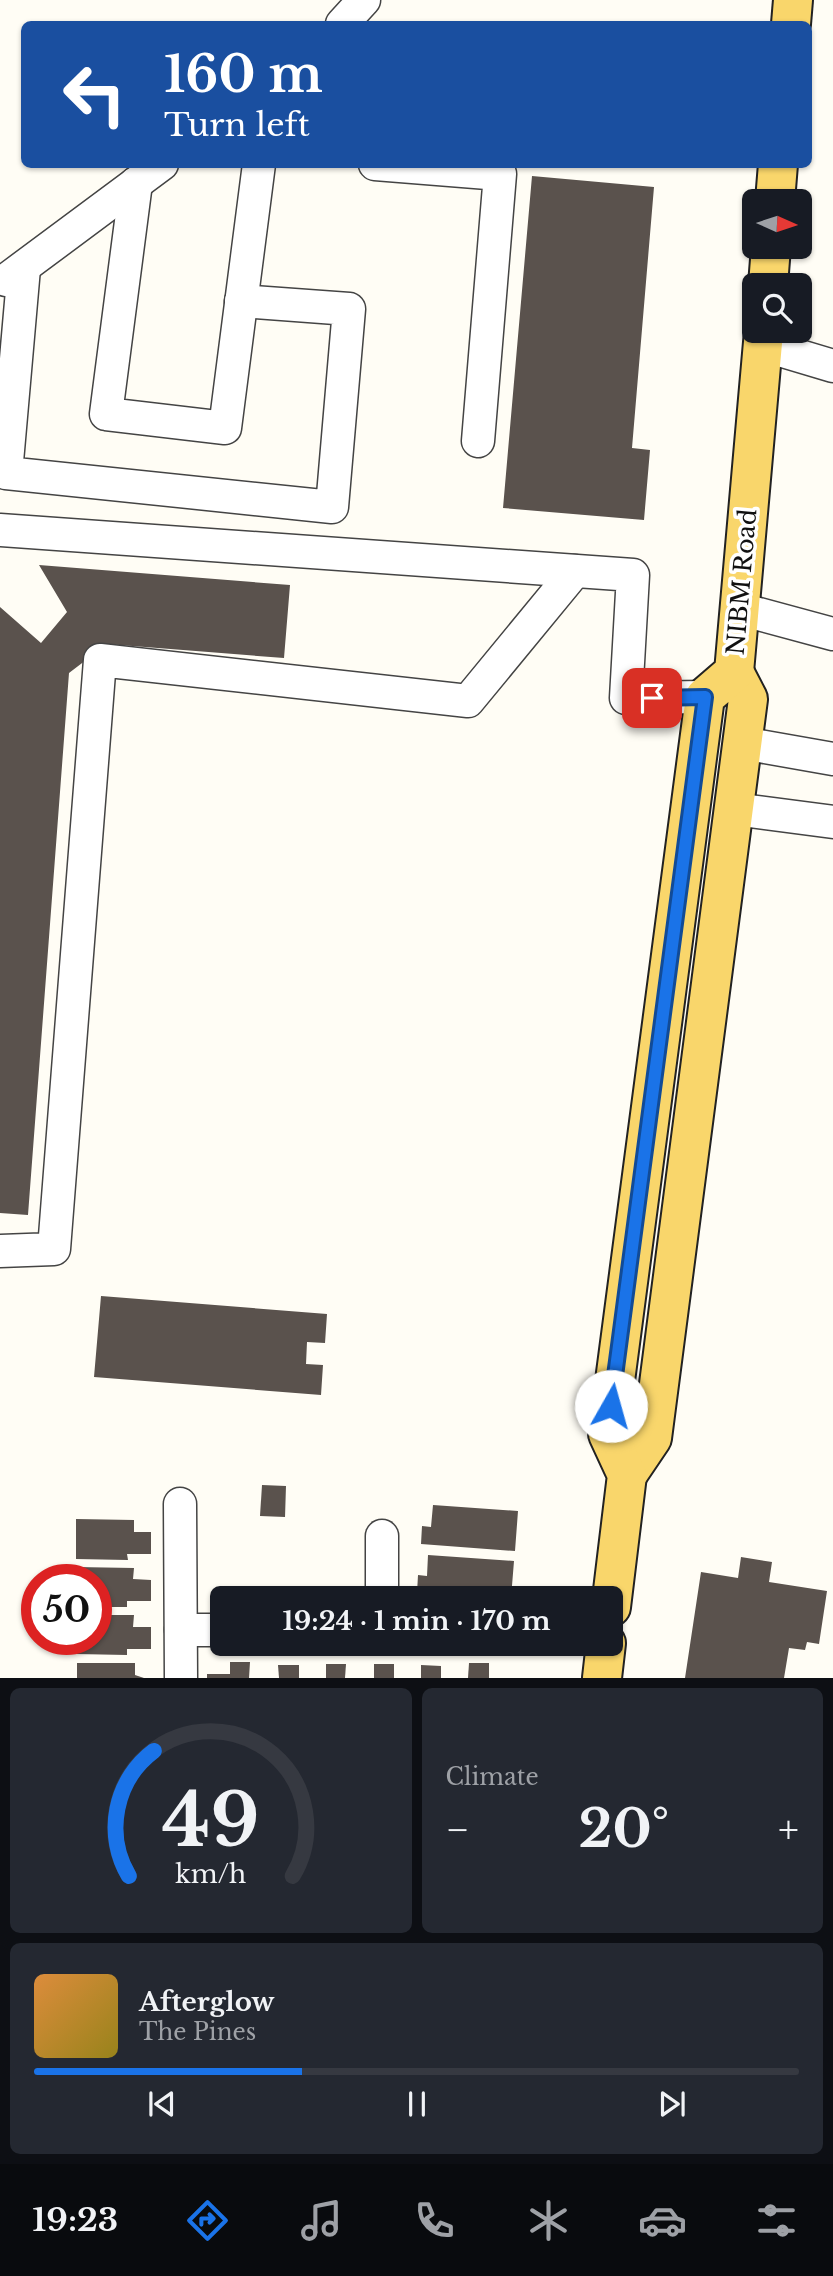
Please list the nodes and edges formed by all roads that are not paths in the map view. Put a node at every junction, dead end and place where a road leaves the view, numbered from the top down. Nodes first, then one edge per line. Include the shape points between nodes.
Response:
1 (364, 0) edge
2 (793, 0) edge
3 (345, 21) edge
4 (791, 21) edge
5 (157, 168) edge
6 (258, 168) edge
7 (425, 168) edge
8 (778, 168) edge
9 (136, 183) junction
10 (776, 189) edge
11 (12, 276) edge
12 (241, 301) junction
13 (763, 343) edge
14 (776, 343) edge
15 (833, 366) edge
16 (478, 442) dead end
17 (0, 530) edge
18 (575, 571) junction
19 (740, 609) junction
20 (833, 635) edge
21 (734, 672) junction
22 (705, 697) junction
23 (742, 743) junction
24 (833, 759) edge
25 (734, 809) junction
26 (833, 822) edge
27 (0, 1251) edge
28 (627, 1475) junction
29 (180, 1504) dead end
30 (382, 1536) dead end
31 (382, 1586) edge
32 (614, 1586) edge
33 (181, 1630) junction
34 (210, 1630) edge
35 (605, 1656) edge
36 (181, 1678) edge
37 (602, 1678) edge

1 - 3 street
2 - 4 main road
5 - 9 street
6 - 12 street
7 - 16 street via 500,174
8 - 10 main road
9 - 11 street
9 - 12 street via 106,414 225,428
11 - 12 street via 6,473 332,507 349,309
13 - 19 main road, NIBM Road
14 - 15 street
17 - 18 street
18 - 22 street via 633,575 626,698
18 - 27 street via 468,701 100,660 54,1249
19 - 20 street
19 - 21 main road, NIBM Road
21 - 22 main road, NIBM Road
21 - 23 main road via 748,699
22 - 28 main road via 608,1434
23 - 24 street
23 - 25 main road
25 - 26 street
25 - 28 main road via 653,1438
28 - 32 main road
29 - 33 street
30 - 31 street
33 - 34 street
33 - 36 street
35 - 37 main road

